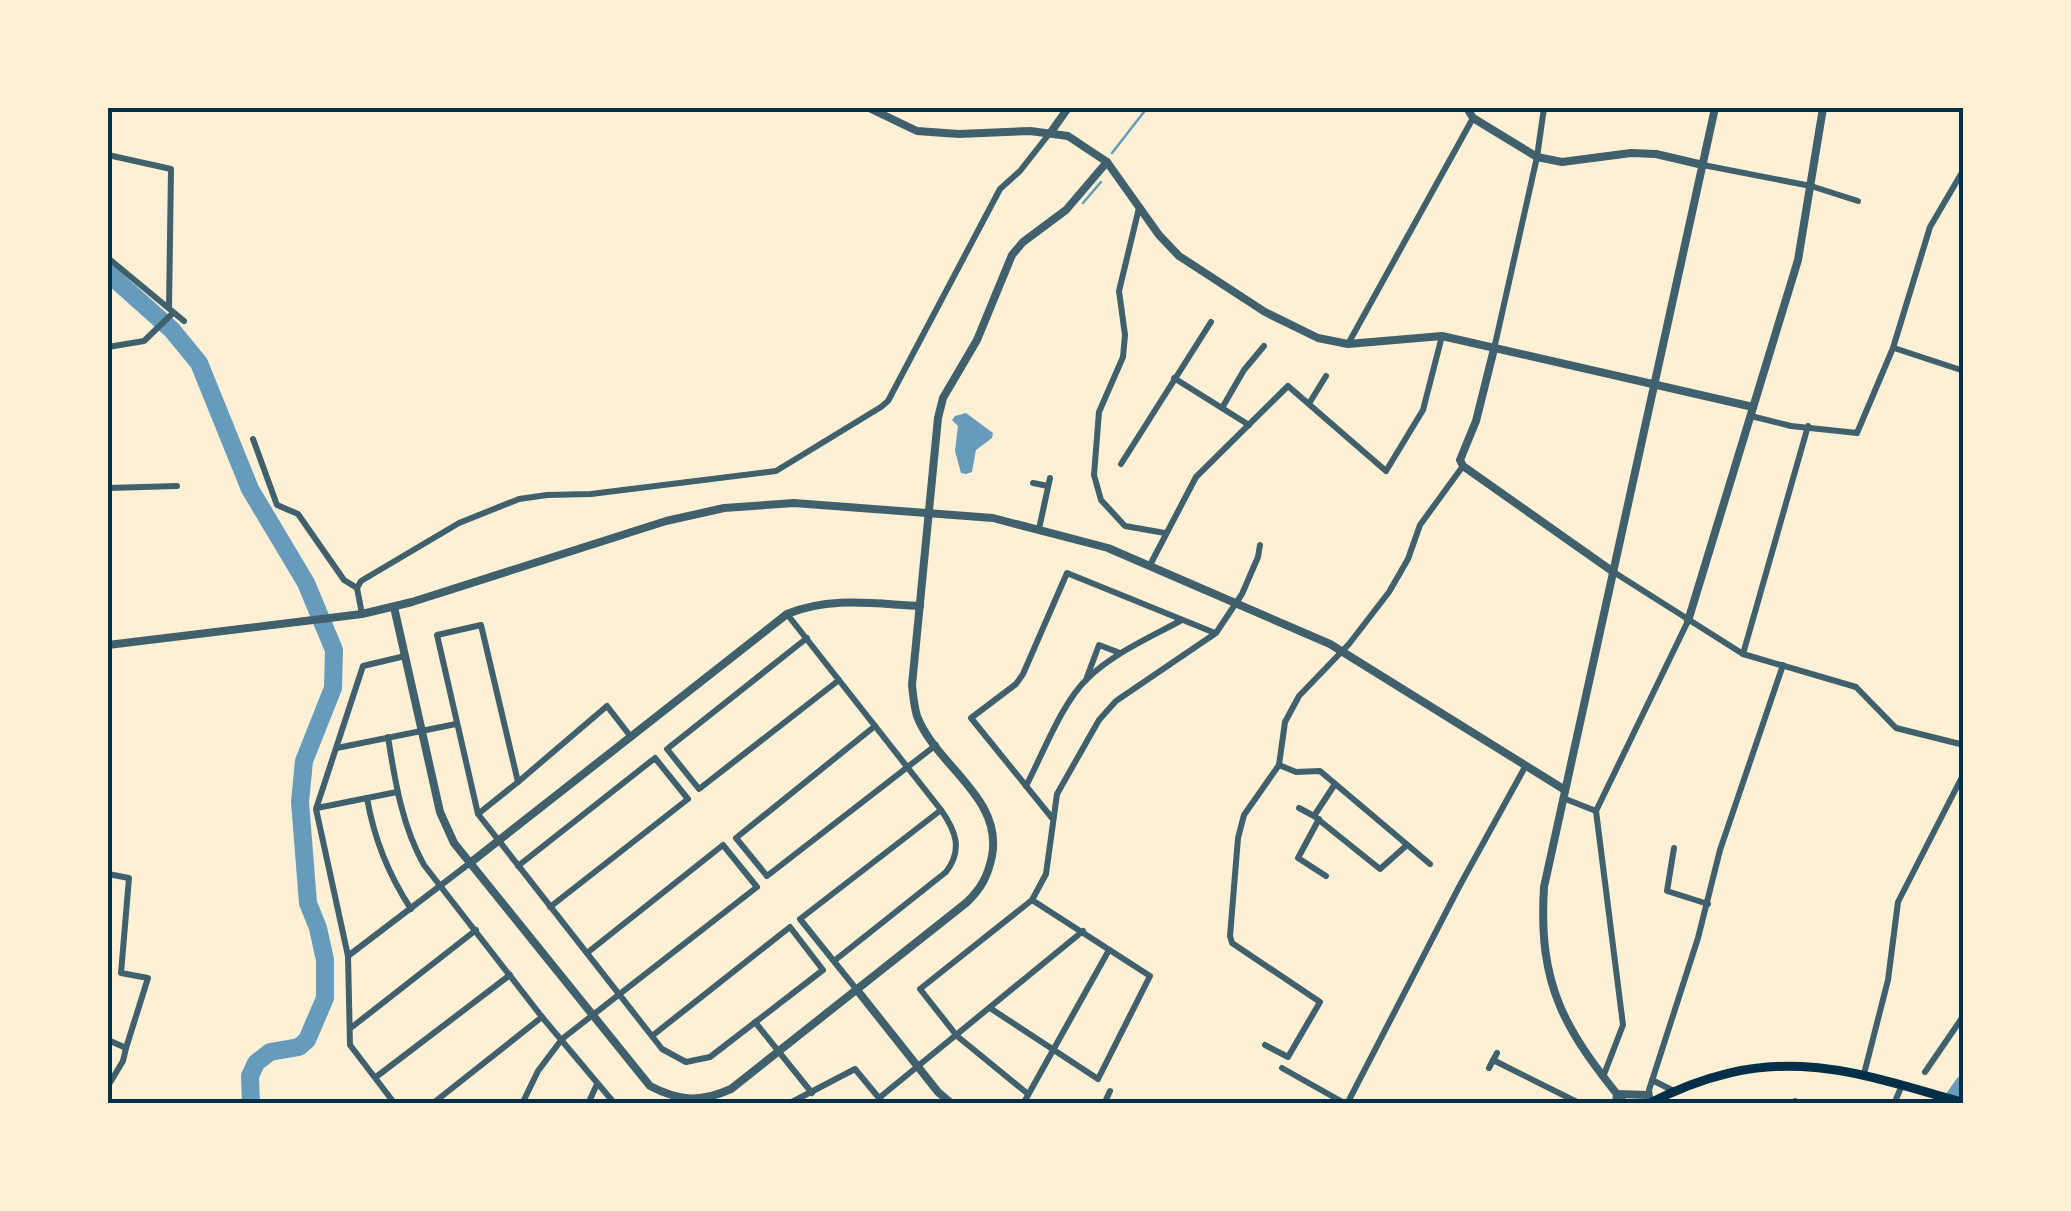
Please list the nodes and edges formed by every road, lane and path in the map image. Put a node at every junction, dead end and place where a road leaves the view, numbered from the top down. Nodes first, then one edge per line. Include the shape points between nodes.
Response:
1 (869, 108) edge
2 (1068, 108) edge
3 (1468, 108) edge
4 (1544, 108) edge
5 (1715, 108) edge
6 (1823, 108) edge
7 (1473, 118) junction
8 (1051, 132) junction
9 (108, 155) edge
10 (1537, 157) junction
11 (1107, 162) junction
12 (1703, 165) junction
13 (1964, 169) edge
14 (1812, 186) junction
15 (1858, 201) dead end
16 (1140, 208) junction
17 (108, 258) edge
18 (171, 312) junction
19 (184, 322) dead end
20 (1211, 322) dead end
21 (1442, 336) junction
22 (1348, 344) junction
23 (1264, 346) dead end
24 (108, 348) edge
25 (1494, 348) junction
26 (1893, 348) junction
27 (1964, 372) edge
28 (1326, 376) dead end
29 (1174, 378) junction
30 (1654, 383) junction
31 (1310, 402) junction
32 (1222, 408) junction
33 (1752, 412) junction
34 (1249, 425) junction
35 (1808, 426) junction
36 (253, 439) dead end
37 (1121, 464) dead end
38 (1464, 466) junction
39 (1033, 483) dead end
40 (177, 486) dead end
41 (108, 488) edge
42 (930, 513) junction
43 (1038, 529) junction
44 (1164, 533) junction
45 (1260, 545) dead end
46 (1150, 565) junction
47 (1612, 571) junction
48 (357, 588) junction
49 (1238, 602) junction
50 (920, 606) junction
51 (394, 607) junction
52 (362, 614) junction
53 (788, 614) junction
54 (1181, 620) junction
55 (1688, 621) junction
56 (1216, 633) junction
57 (806, 638) junction
58 (108, 646) edge
59 (1342, 650) junction
60 (1121, 653) junction
61 (1743, 654) junction
62 (405, 656) junction
63 (1782, 665) junction
64 (1087, 678) junction
65 (839, 680) junction
66 (456, 724) junction
67 (875, 726) junction
68 (422, 730) junction
69 (388, 737) junction
70 (630, 737) junction
71 (936, 745) junction
72 (1964, 745) edge
73 (336, 748) junction
74 (1278, 765) junction
75 (907, 767) junction
76 (1525, 767) junction
77 (1964, 772) edge
78 (518, 782) junction
79 (1335, 784) junction
80 (1026, 786) junction
81 (397, 792) junction
82 (1564, 794) junction
83 (367, 798) junction
84 (1299, 808) dead end
85 (316, 809) junction
86 (941, 810) junction
87 (1596, 811) junction
88 (478, 814) junction
89 (1317, 817) junction
90 (1053, 819) junction
91 (498, 840) junction
92 (1407, 845) junction
93 (1674, 848) dead end
94 (470, 863) junction
95 (1430, 864) dead end
96 (518, 866) junction
97 (108, 874) edge
98 (1326, 876) dead end
99 (441, 885) junction
100 (1032, 900) junction
101 (1708, 904) junction
102 (550, 906) junction
103 (411, 909) junction
104 (476, 930) junction
105 (1083, 932) junction
106 (1109, 950) junction
107 (587, 954) junction
108 (348, 956) junction
109 (834, 961) junction
110 (510, 976) junction
111 (857, 990) junction
112 (619, 995) junction
113 (990, 1008) junction
114 (591, 1016) junction
115 (1964, 1016) edge
116 (542, 1017) junction
117 (755, 1022) junction
118 (351, 1028) junction
119 (652, 1036) junction
120 (957, 1036) junction
121 (562, 1039) junction
122 (108, 1040) edge
123 (1266, 1045) dead end
124 (126, 1048) junction
125 (780, 1052) junction
126 (1052, 1052) junction
127 (1493, 1060) dead end
128 (918, 1068) junction
129 (1282, 1068) dead end
130 (1925, 1072) dead end
131 (1864, 1074) junction
132 (376, 1077) junction
133 (1603, 1077) junction
134 (1652, 1080) junction
135 (598, 1084) junction
136 (108, 1086) edge
137 (1905, 1086) junction
138 (1674, 1090) junction
139 (1110, 1091) dead end
140 (812, 1092) junction
141 (1028, 1094) junction
142 (1617, 1099) edge
143 (1650, 1100) edge
144 (881, 1101) edge
145 (1964, 1103) edge
146 (396, 1104) edge
147 (432, 1104) edge
148 (522, 1104) edge
149 (588, 1104) edge
150 (615, 1104) edge
151 (788, 1104) edge
152 (952, 1104) edge
153 (1023, 1104) edge
154 (1104, 1104) edge
155 (1346, 1104) edge
156 (1582, 1104) edge
157 (1625, 1104) edge
158 (1894, 1104) edge

1 - 8 street via 917,131
2 - 8 street
3 - 7 street
4 - 10 street
5 - 12 street
6 - 14 street
7 - 10 street
7 - 22 street
8 - 11 street
8 - 48 street via 1000,188 881,407 776,471 519,500 459,522
9 - 18 street via 171,168
10 - 12 street via 1562,162 1644,153
10 - 25 street
11 - 16 street
11 - 42 street via 1066,210 1012,255 977,340 943,398
12 - 14 street
12 - 30 street
13 - 26 street via 1930,227
14 - 15 street
14 - 33 street via 1798,260
16 - 22 street via 1159,236 1202,274 1300,332
16 - 44 street via 1122,272 1123,358 1099,412 1094,475 1101,500 1125,526
17 - 18 street
18 - 19 street
18 - 24 street via 144,340
20 - 29 street
21 - 22 street
21 - 25 street
21 - 31 street via 1423,410 1386,471
23 - 32 street
25 - 30 street
25 - 38 street via 1460,460
26 - 27 street
26 - 35 street via 1857,432
28 - 31 street
29 - 32 street
29 - 37 street
30 - 33 street
30 - 47 street
31 - 34 street via 1288,386
32 - 34 street
33 - 35 street
33 - 55 street
34 - 44 street via 1196,477
35 - 61 street
36 - 48 street via 276,505 298,514 344,580
38 - 47 street
38 - 59 street via 1420,525 1389,592
39 - 43 street via 1049,482
40 - 41 street
42 - 43 street
42 - 50 street
42 - 51 street via 794,503 724,508
43 - 46 street
44 - 46 street
45 - 49 street
46 - 49 street
47 - 55 street
47 - 82 street
48 - 52 street
49 - 56 street
49 - 59 street
50 - 53 street via 834,602
50 - 71 street via 912,685 917,715
51 - 52 street
51 - 62 street
52 - 58 street
53 - 57 street
53 - 70 street
54 - 56 street
54 - 60 street
54 - 80 street via 1067,573 1023,674 971,718
55 - 61 street
55 - 87 street
56 - 90 street via 1116,701 1099,720 1057,794
57 - 65 street
57 - 65 street via 667,749 699,789
59 - 74 street via 1299,696 1285,722
59 - 76 street
60 - 64 street
60 - 64 street via 1099,645
61 - 63 street
62 - 68 street
62 - 73 street via 362,666
63 - 72 street via 1856,687 1896,728
63 - 101 street
64 - 80 street
65 - 67 street
66 - 68 street
66 - 78 street via 437,634 481,625
66 - 88 street
67 - 75 street
67 - 75 street via 736,838 768,876
68 - 69 street
68 - 94 street via 442,822
69 - 73 street
69 - 81 street
70 - 78 street via 608,706
70 - 91 street
71 - 75 street
71 - 111 street via 992,824 989,872 966,903
73 - 85 street
74 - 79 street via 1320,771
74 - 123 street via 1244,814 1230,936 1320,1002 1288,1057
75 - 86 street
76 - 82 street
76 - 155 street
77 - 131 street via 1896,908 1888,980
78 - 88 street
79 - 89 street
79 - 92 street
80 - 90 street
81 - 83 street
81 - 99 street via 413,846
82 - 87 street
82 - 133 street via 1544,888 1544,954 1561,1012
83 - 85 street
83 - 103 street via 382,858
84 - 89 street
85 - 108 street
86 - 109 street via 956,833 952,864
86 - 109 street via 800,920
87 - 133 street via 1623,1025
88 - 91 street
89 - 92 street via 1380,869
89 - 98 street via 1298,858
90 - 100 street via 1046,874
91 - 94 street
91 - 96 street
92 - 95 street
93 - 101 street via 1667,891
94 - 99 street
94 - 114 street
96 - 102 street
96 - 102 street via 655,758 688,798
97 - 124 street via 129,878 121,973 148,978
99 - 103 street
99 - 104 street
100 - 105 street
100 - 120 street via 920,990
101 - 134 street
102 - 107 street
103 - 108 street
104 - 110 street
104 - 118 street
105 - 106 street
105 - 113 street
106 - 126 street
106 - 126 street via 1150,976 1098,1079
107 - 112 street
107 - 112 street via 723,845 757,887
108 - 118 street
109 - 111 street
110 - 116 street
110 - 132 street
111 - 125 street
111 - 128 street
112 - 114 street
112 - 119 street
113 - 120 street
113 - 126 street
114 - 121 street
114 - 125 street via 650,1086 683,1100 731,1089
115 - 130 street
116 - 121 street
116 - 147 street
117 - 119 street via 698,1061 672,1058
117 - 119 street via 823,970 790,927
117 - 125 street
118 - 132 street via 350,1045
120 - 128 street
120 - 141 street
121 - 135 street
121 - 148 street
122 - 124 street
124 - 136 street
125 - 140 street
126 - 141 street
127 - 156 street
128 - 144 street
128 - 152 street
129 - 155 street
131 - 137 main road
131 - 138 main road via 1808,1064 1760,1066
132 - 146 street
133 - 142 street
134 - 138 street
134 - 143 street
135 - 149 street
135 - 150 street
137 - 145 main road
137 - 158 street
138 - 143 main road
139 - 154 street
140 - 144 street via 855,1070
140 - 151 street
141 - 153 street
142 - 143 street
142 - 157 street

